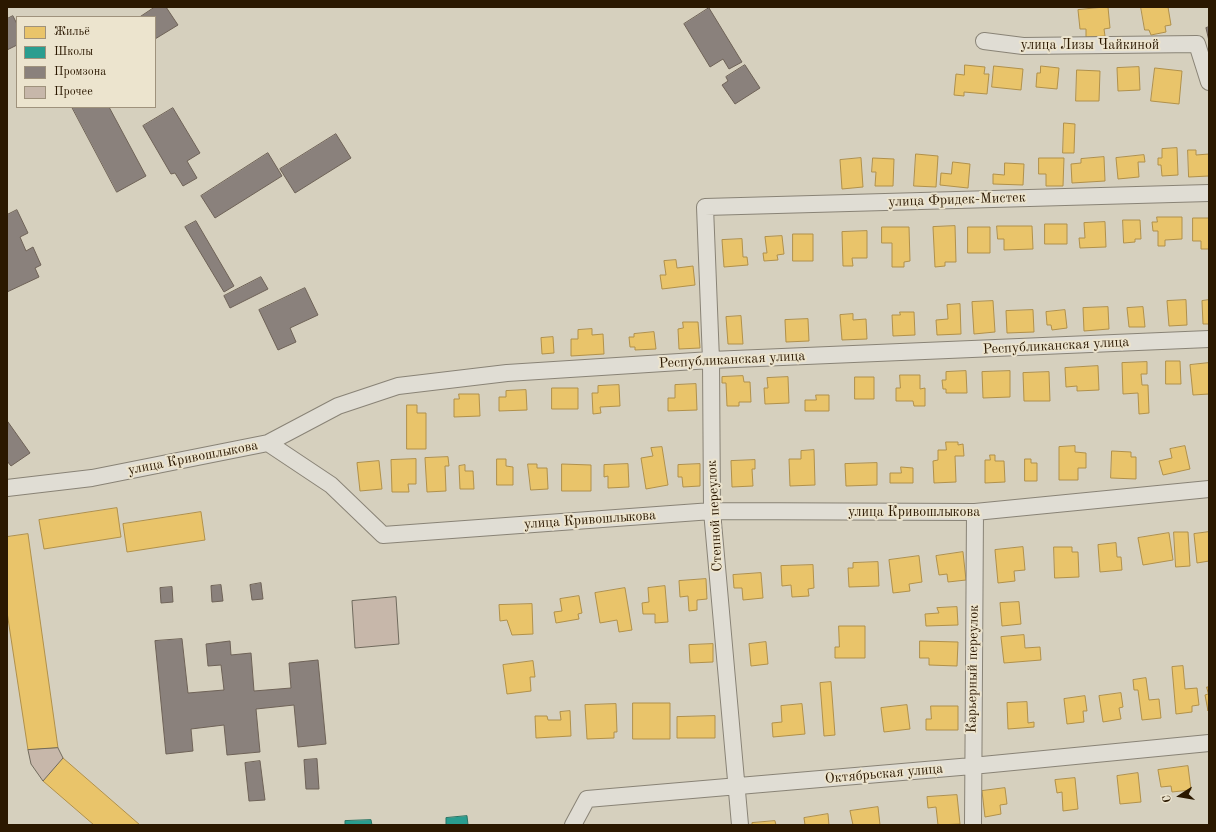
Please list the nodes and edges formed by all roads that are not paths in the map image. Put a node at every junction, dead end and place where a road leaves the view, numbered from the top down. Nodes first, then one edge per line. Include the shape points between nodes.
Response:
1 (984, 41) dead end
2 (1209, 82) edge
3 (1209, 193) edge
4 (705, 207) joint
5 (1209, 339) edge
6 (711, 360) junction
7 (268, 443) junction
8 (7, 488) edge
9 (1209, 489) edge
10 (712, 511) junction
11 (975, 512) junction
12 (1209, 743) edge
13 (972, 766) junction
14 (736, 786) junction
15 (573, 825) edge
16 (740, 825) edge
17 (973, 825) edge

1 - 2 street, улица Лизы Чайкиной via 1023,46 1197,44
3 - 4 street, улица Фридек-Мистек
4 - 6 street, Степной переулок
5 - 6 street, Республиканская улица
6 - 7 street, Республиканская улица via 507,373 398,386 338,406
6 - 10 street, Степной переулок
7 - 8 street, улица Кривошлыкова via 92,478
7 - 10 street, улица Кривошлыкова via 331,485 383,535
9 - 11 street, улица Кривошлыкова
10 - 11 street, улица Кривошлыкова
10 - 14 street, Степной переулок
11 - 13 street, Карьерный переулок
12 - 13 street, Октябрьская улица
13 - 14 street, Октябрьская улица
13 - 17 street, Карьерный переулок
14 - 15 street, Октябрьская улица via 587,799
14 - 16 street, Степной переулок

